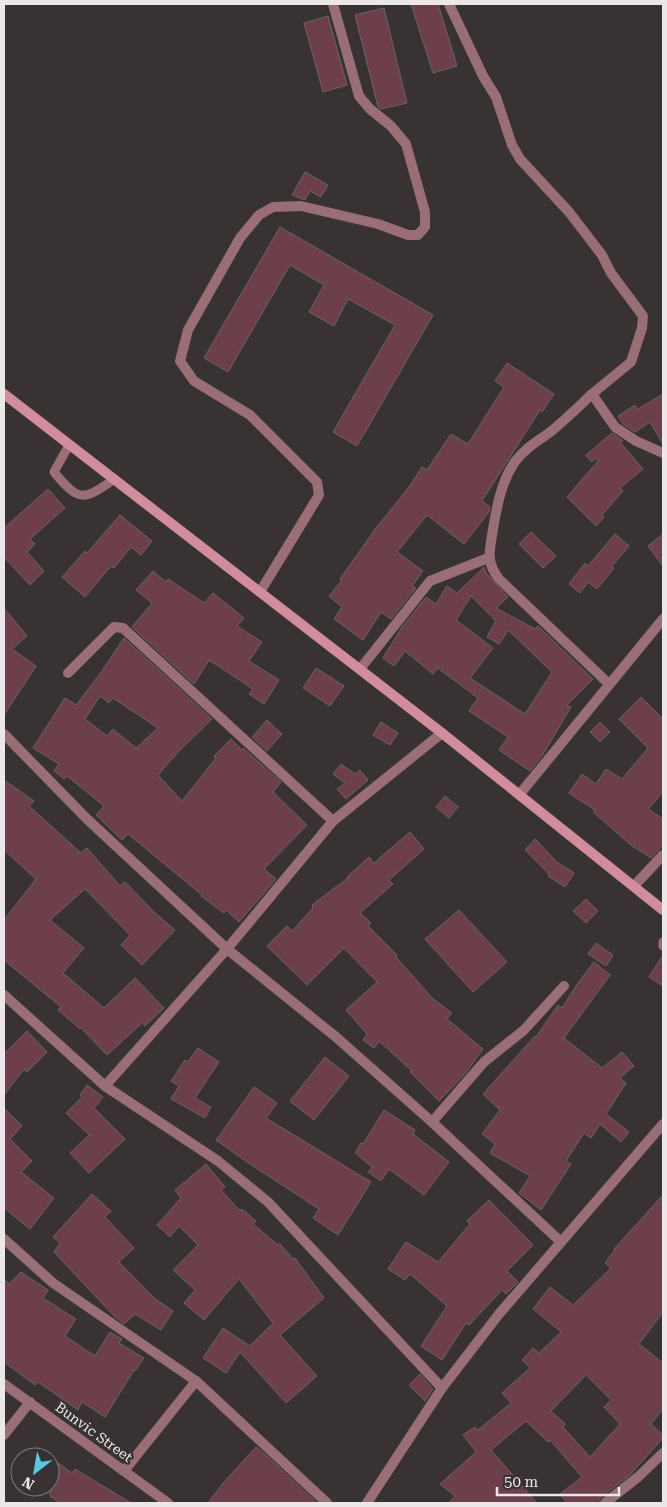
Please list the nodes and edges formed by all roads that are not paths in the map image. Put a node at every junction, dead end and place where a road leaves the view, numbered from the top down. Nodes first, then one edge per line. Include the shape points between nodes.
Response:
1 (333, 4) edge
2 (449, 4) edge
3 (4, 394) edge
4 (592, 394) junction
5 (69, 445) junction
6 (663, 453) edge
7 (113, 480) junction
8 (488, 558) junction
9 (260, 592) junction
10 (663, 619) edge
11 (360, 669) junction
12 (68, 673) dead end
13 (609, 684) junction
14 (442, 733) junction
15 (4, 734) edge
16 (519, 795) junction
17 (332, 821) junction
18 (663, 855) edge
19 (634, 886) junction
20 (663, 910) edge
21 (663, 942) edge
22 (663, 946) edge
23 (227, 949) junction
24 (564, 986) dead end
25 (4, 995) edge
26 (105, 1086) junction
27 (432, 1122) junction
28 (663, 1124) edge
29 (4, 1239) edge
30 (561, 1242) junction
31 (196, 1381) junction
32 (4, 1384) edge
33 (442, 1388) junction
34 (30, 1402) junction
35 (4, 1434) edge
36 (663, 1453) edge
37 (124, 1471) junction
38 (168, 1503) edge
39 (327, 1503) edge
40 (367, 1503) edge
41 (605, 1503) edge

1 - 9 street via 359,96 406,144 425,212 425,227 418,235 408,235 378,224 301,206 273,207 259,216 240,238 188,330 180,361 194,381 250,415 317,482 319,495
2 - 4 street via 496,97 520,159 602,254 610,273 643,316 631,362
3 - 5 main road
4 - 6 street via 615,427
4 - 8 street via 514,463 498,500
5 - 7 main road
5 - 7 lane via 54,472 64,484 81,496 91,495
7 - 9 main road
8 - 11 street via 430,580
8 - 13 street via 499,579
9 - 11 main road
10 - 13 street
11 - 14 main road
12 - 17 street via 114,627 123,628
13 - 16 street
14 - 16 main road
14 - 17 street
15 - 23 street via 87,819
16 - 19 main road
17 - 23 street
18 - 19 street
19 - 20 main road
21 - 22 lane
23 - 26 street
23 - 27 street via 336,1036
24 - 27 street via 524,1030 484,1062
25 - 26 street
26 - 33 street via 218,1161 268,1202
27 - 30 street
28 - 30 street
29 - 31 street via 53,1283
30 - 33 street via 499,1314
31 - 37 street
31 - 39 street
32 - 34 street, Bunvic Street
33 - 40 street
34 - 35 street
34 - 37 street, Bunvic Street
36 - 41 street
37 - 38 street, Bunvic Street

